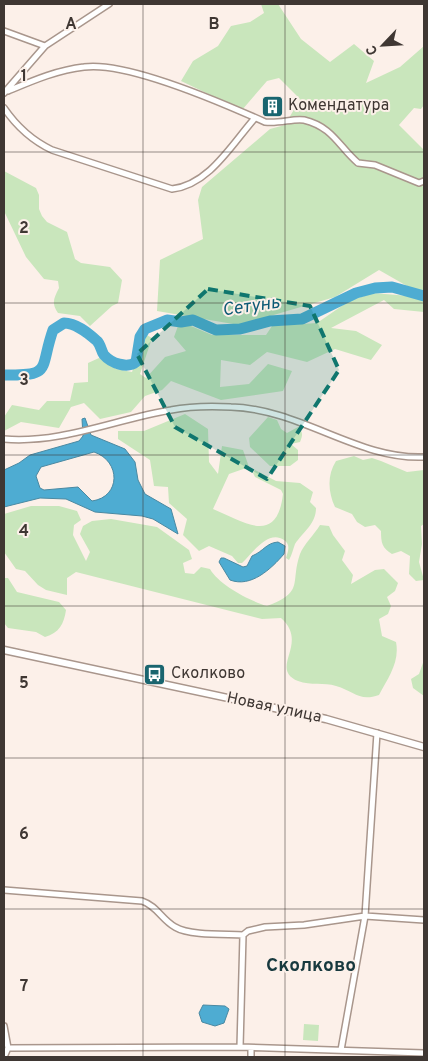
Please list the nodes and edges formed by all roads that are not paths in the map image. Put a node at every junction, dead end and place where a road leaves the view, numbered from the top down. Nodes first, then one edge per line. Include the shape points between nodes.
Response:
1 (108, 4) edge
2 (4, 31) edge
3 (45, 46) junction
4 (6, 92) edge
5 (4, 108) edge
6 (255, 118) junction
7 (424, 181) edge
8 (4, 439) edge
9 (424, 457) edge
10 (4, 650) edge
11 (377, 733) junction
12 (424, 747) edge
13 (4, 890) edge
14 (365, 916) junction
15 (424, 920) edge
16 (243, 935) junction
17 (4, 1026) edge
18 (240, 1047) junction
19 (8, 1048) junction
20 (251, 1048) junction
21 (341, 1050) junction
22 (424, 1053) edge
23 (4, 1057) edge
24 (251, 1057) edge

1 - 3 street
2 - 3 street
3 - 4 street
4 - 6 street via 68,70 85,66 105,67 143,76
5 - 6 street via 24,133 36,142 172,189 189,185 207,174
6 - 7 street via 275,124 304,120 335,136 358,164 375,165 419,183
8 - 9 street via 77,432 173,409 255,409 298,420 386,454
10 - 11 street, Новая улица via 326,719
11 - 12 street, Новая улица
11 - 14 street
13 - 16 street via 142,901 154,906 166,921 184,931
14 - 15 street
14 - 16 street via 304,926 264,927
14 - 21 street
16 - 18 street
17 - 19 street
18 - 19 street
18 - 20 street
19 - 23 street
20 - 21 street
20 - 24 street
21 - 22 street

